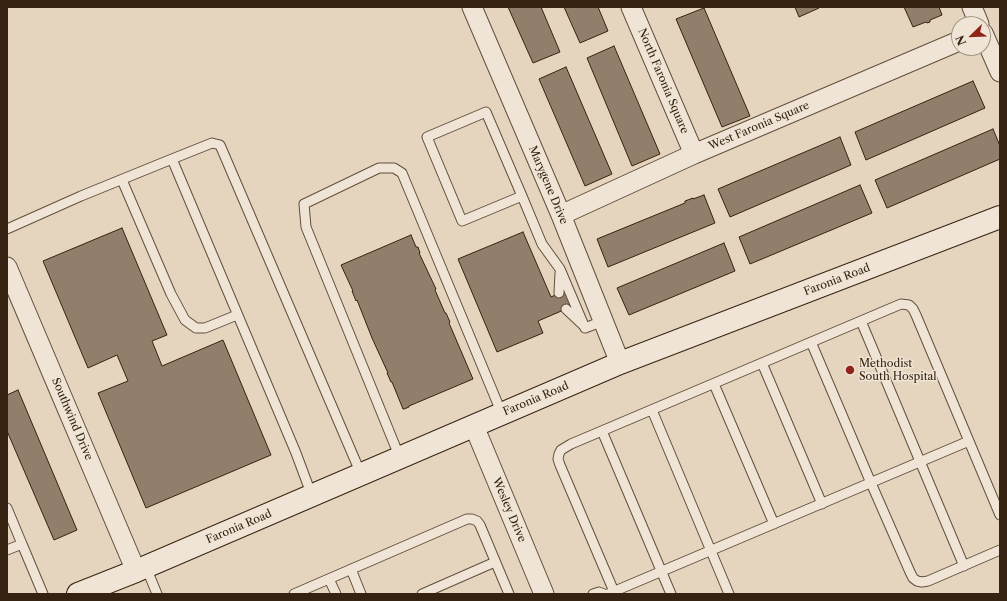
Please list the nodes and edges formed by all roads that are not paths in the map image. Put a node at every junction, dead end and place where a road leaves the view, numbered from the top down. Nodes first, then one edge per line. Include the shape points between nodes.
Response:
1 (472, 7) edge
2 (631, 7) edge
3 (951, 44) edge
4 (991, 51) edge
5 (1000, 72) edge
6 (694, 154) junction
7 (172, 159) junction
8 (122, 180) junction
9 (522, 196) junction
10 (561, 215) junction
11 (1000, 217) edge
12 (7, 229) edge
13 (7, 267) edge
14 (560, 270) junction
15 (559, 294) dead end
16 (566, 309) dead end
17 (237, 315) junction
18 (603, 321) junction
19 (860, 321) junction
20 (585, 328) junction
21 (811, 342) junction
22 (620, 363) junction
23 (762, 363) junction
24 (714, 384) junction
25 (652, 410) junction
26 (502, 414) junction
27 (474, 426) junction
28 (602, 431) junction
29 (969, 441) junction
30 (400, 458) junction
31 (920, 462) junction
32 (361, 475) junction
33 (871, 483) junction
34 (312, 496) junction
35 (822, 504) junction
36 (7, 508) edge
37 (1000, 515) edge
38 (774, 524) junction
39 (22, 544) junction
40 (7, 550) edge
41 (711, 550) junction
42 (1000, 550) edge
43 (496, 562) junction
44 (964, 566) junction
45 (141, 569) junction
46 (351, 569) junction
47 (661, 572) junction
48 (329, 579) junction
49 (610, 593) edge
50 (43, 594) edge
51 (78, 594) edge
52 (157, 594) edge
53 (294, 594) edge
54 (336, 594) edge
55 (361, 594) edge
56 (422, 594) edge
57 (509, 594) edge
58 (544, 594) edge
59 (593, 594) edge
60 (670, 594) edge
61 (730, 594) edge

1 - 10 street, Marygene Drive
2 - 6 street, North Faronia Square
3 - 6 street, West Faronia Square
4 - 5 street
6 - 10 street, West Faronia Square
7 - 8 lane
7 - 17 lane
7 - 32 lane via 212,143 220,145
8 - 12 lane
8 - 17 lane via 171,294 185,320 196,328 206,328
9 - 9 lane via 486,112 427,137 462,221
9 - 14 lane via 542,244
10 - 18 street, Marygene Drive
11 - 22 street, Faronia Road
13 - 45 street, Southwind Drive
14 - 15 lane
14 - 20 lane
16 - 20 lane
17 - 34 lane
18 - 20 lane
18 - 22 street, Marygene Drive
19 - 21 lane
19 - 29 lane via 901,304 911,307
19 - 31 lane
21 - 23 lane
21 - 33 lane
22 - 26 street, Faronia Road
23 - 24 lane
23 - 35 lane
24 - 25 lane
24 - 38 lane
25 - 28 lane
25 - 41 lane
26 - 27 street, Faronia Road
26 - 30 lane via 402,173 394,168 379,168 304,204 306,227
27 - 30 street, Faronia Road
27 - 58 street, Wesley Drive
28 - 47 lane
28 - 49 lane via 566,446 561,450 558,459
29 - 31 lane
29 - 37 lane
30 - 32 street, Faronia Road
31 - 33 lane
31 - 44 lane
32 - 34 street, Faronia Road
33 - 35 lane
33 - 44 lane via 913,578 922,582 928,581
34 - 45 street, Faronia Road
35 - 38 lane
36 - 39 lane
38 - 41 lane
39 - 40 lane
39 - 50 lane
41 - 47 lane
41 - 61 lane
42 - 44 lane
43 - 46 lane via 478,523 474,519 466,519
43 - 56 lane
43 - 57 lane
45 - 51 street, Faronia Road
45 - 52 lane
46 - 48 lane
46 - 55 lane
47 - 49 lane
47 - 60 lane
48 - 53 lane
48 - 54 lane
49 - 59 lane

